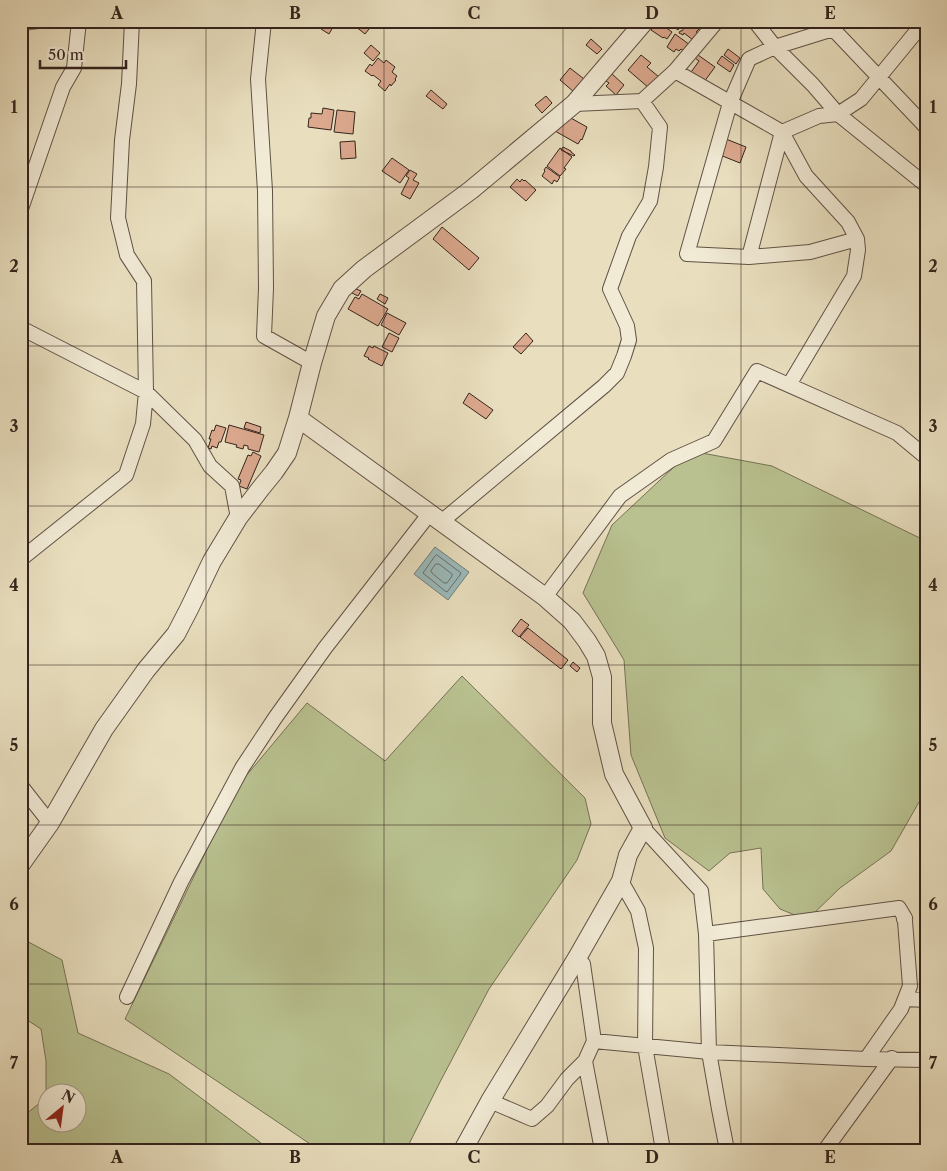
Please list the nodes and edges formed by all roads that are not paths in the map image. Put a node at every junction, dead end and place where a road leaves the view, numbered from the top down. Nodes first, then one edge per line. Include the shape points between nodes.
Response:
1 (79, 21) edge
2 (132, 21) edge
3 (264, 21) edge
4 (717, 21) edge
5 (758, 21) edge
6 (925, 21) edge
7 (637, 25) edge
8 (833, 25) edge
9 (774, 48) junction
10 (674, 71) junction
11 (879, 77) junction
12 (642, 101) junction
13 (574, 104) junction
14 (730, 104) junction
15 (838, 114) junction
16 (924, 122) edge
17 (782, 132) junction
18 (926, 185) edge
19 (21, 209) edge
20 (857, 239) junction
21 (749, 257) junction
22 (21, 328) edge
23 (312, 363) junction
24 (789, 385) junction
25 (146, 392) junction
26 (298, 418) junction
27 (926, 457) edge
28 (238, 518) junction
29 (435, 518) junction
30 (21, 559) edge
31 (545, 597) junction
32 (21, 786) edge
33 (50, 823) junction
34 (643, 828) junction
35 (21, 864) edge
36 (620, 881) junction
37 (706, 934) junction
38 (577, 958) junction
39 (127, 998) dead end
40 (905, 999) junction
41 (926, 1000) edge
42 (594, 1041) junction
43 (645, 1046) junction
44 (709, 1052) junction
45 (892, 1058) junction
46 (866, 1059) junction
47 (926, 1060) edge
48 (585, 1061) junction
49 (490, 1101) junction
50 (463, 1150) edge
51 (602, 1150) edge
52 (663, 1150) edge
53 (727, 1150) edge
54 (825, 1150) edge

1 - 19 street via 74,68 64,87
2 - 25 street via 118,218 127,255 144,281
3 - 23 street via 258,79 265,191 264,336
4 - 10 street
5 - 9 street via 756,24
6 - 11 street
7 - 13 street
8 - 9 street
8 - 11 street
9 - 14 street via 750,59
9 - 15 street
10 - 12 street
10 - 14 street
11 - 15 street via 861,99
11 - 16 street
12 - 13 street
12 - 29 street via 660,127 658,151 650,201 629,236 610,289 627,326 629,340 617,373
13 - 23 street via 471,190 342,289 326,316
14 - 17 street
14 - 21 street via 687,254
15 - 17 street via 819,116
15 - 18 street
17 - 20 street via 806,176 848,222
17 - 21 street
20 - 21 street via 810,252
20 - 24 street via 854,276
22 - 25 street
23 - 26 street
24 - 27 street via 897,432
24 - 31 street via 757,371 714,441 671,460 620,496
25 - 28 street via 195,440 210,466 232,486
25 - 30 street via 143,424 126,475
26 - 28 street via 286,453
26 - 29 street
28 - 33 street via 212,560 176,634 104,729
29 - 31 street
29 - 39 street via 325,648 242,768 181,882
31 - 34 street via 572,621 596,656 602,677 602,723 614,774
32 - 33 street
33 - 35 street
34 - 36 street via 628,855
34 - 37 street via 701,891
36 - 38 street
36 - 43 street via 638,911 646,948
37 - 40 street via 899,908 905,918 910,986
37 - 44 street
38 - 42 street via 583,964
38 - 49 street
40 - 41 street
40 - 46 street
42 - 43 street
42 - 48 street
43 - 44 street
43 - 52 street
44 - 46 street
44 - 53 street
45 - 46 street
45 - 47 street
45 - 54 street
48 - 49 street via 532,1119
48 - 51 street
49 - 50 street

